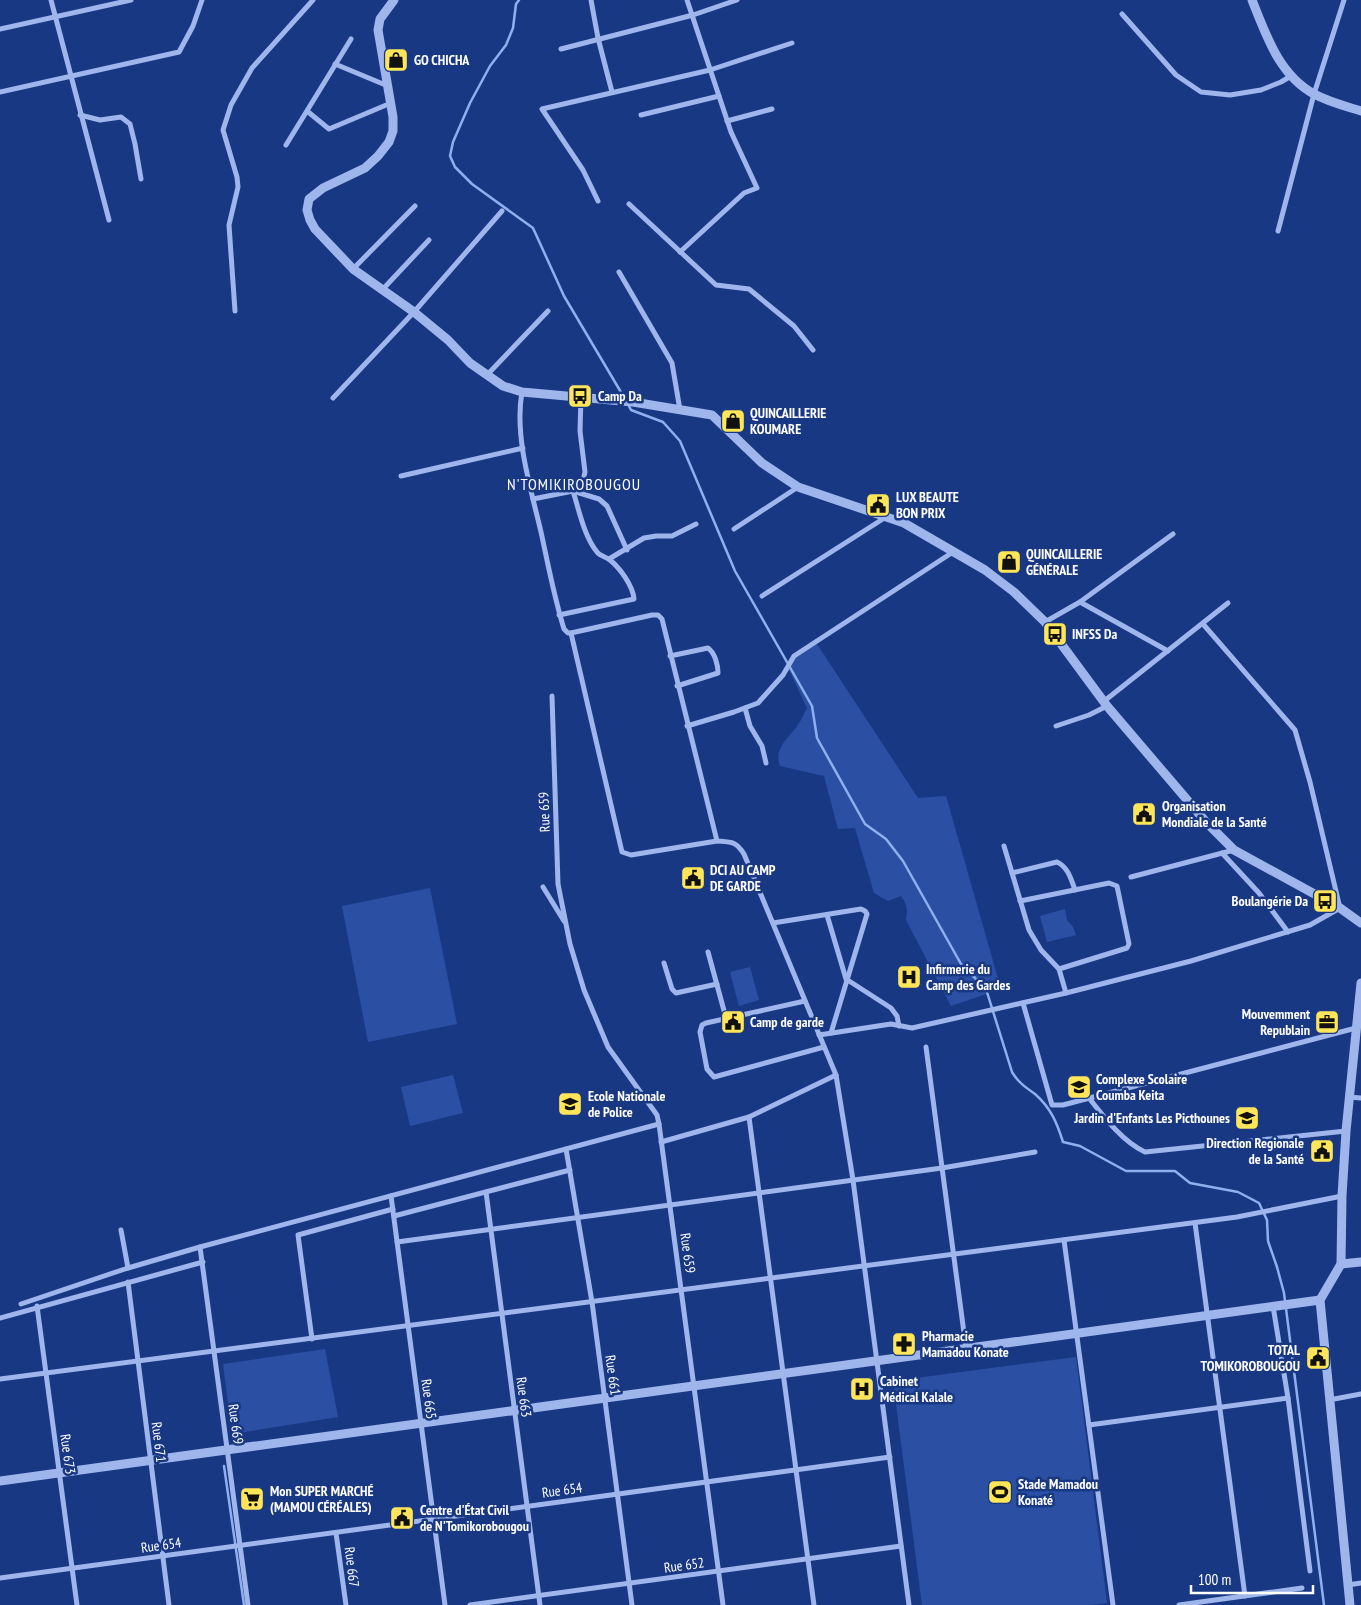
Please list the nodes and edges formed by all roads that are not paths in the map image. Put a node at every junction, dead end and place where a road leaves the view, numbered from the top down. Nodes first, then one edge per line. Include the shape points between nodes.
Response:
1 (51, 0) edge
2 (131, 0) edge
3 (202, 0) edge
4 (313, 0) edge
5 (394, 0) edge
6 (591, 0) edge
7 (687, 0) edge
8 (737, 0) edge
9 (1252, 0) edge
10 (1344, 0) edge
11 (1122, 14) dead end
12 (693, 15) junction
13 (56, 18) junction
14 (0, 29) edge
15 (598, 38) junction
16 (351, 39) dead end
17 (792, 43) dead end
18 (561, 49) dead end
19 (336, 64) junction
20 (710, 70) junction
21 (70, 76) junction
22 (1291, 76) junction
23 (388, 86) junction
24 (0, 92) edge
25 (612, 92) junction
26 (1314, 94) junction
27 (719, 96) junction
28 (391, 103) junction
29 (772, 109) dead end
30 (307, 111) junction
31 (1361, 111) edge
32 (80, 115) junction
33 (641, 115) dead end
34 (727, 121) junction
35 (286, 145) dead end
36 (141, 178) dead end
37 (598, 201) dead end
38 (629, 204) dead end
39 (415, 206) dead end
40 (502, 211) dead end
41 (109, 220) dead end
42 (1278, 231) dead end
43 (429, 240) dead end
44 (680, 252) junction
45 (354, 269) junction
46 (619, 272) dead end
47 (383, 289) junction
48 (235, 310) dead end
49 (548, 311) dead end
50 (414, 312) junction
51 (813, 350) dead end
52 (486, 376) junction
53 (522, 392) junction
54 (580, 396) junction
55 (333, 398) dead end
56 (680, 410) junction
57 (523, 448) junction
58 (401, 476) dead end
59 (798, 487) junction
60 (573, 491) junction
61 (580, 493) junction
62 (533, 499) junction
63 (887, 516) junction
64 (696, 524) dead end
65 (734, 529) dead end
66 (1174, 534) dead end
67 (627, 550) junction
68 (953, 552) junction
69 (610, 559) junction
70 (762, 596) dead end
71 (1080, 602) junction
72 (1228, 603) dead end
73 (559, 614) junction
74 (1045, 622) junction
75 (1203, 624) junction
76 (572, 633) junction
77 (1168, 651) junction
78 (670, 656) junction
79 (678, 686) junction
80 (552, 696) dead end
81 (1105, 704) junction
82 (745, 708) junction
83 (688, 726) junction
84 (1056, 726) dead end
85 (766, 763) dead end
86 (717, 841) junction
87 (1004, 846) dead end
88 (1234, 850) junction
89 (1222, 853) junction
90 (1012, 873) junction
91 (1131, 877) dead end
92 (543, 887) dead end
93 (1075, 890) junction
94 (1020, 901) junction
95 (1340, 908) junction
96 (827, 915) junction
97 (773, 923) junction
98 (1361, 923) edge
99 (566, 926) junction
100 (1288, 932) junction
101 (708, 952) dead end
102 (664, 963) dead end
103 (1059, 969) junction
104 (846, 979) junction
105 (1361, 983) edge
106 (717, 984) junction
107 (1066, 993) junction
108 (805, 1001) junction
109 (1023, 1003) junction
110 (726, 1018) junction
111 (899, 1026) junction
112 (1356, 1028) junction
113 (831, 1033) junction
114 (819, 1035) junction
115 (824, 1047) junction
116 (926, 1047) dead end
117 (836, 1075) junction
118 (1089, 1098) junction
119 (1349, 1098) junction
120 (1361, 1098) edge
121 (750, 1116) junction
122 (659, 1124) junction
123 (1346, 1131) junction
124 (661, 1142) junction
125 (566, 1149) junction
126 (1035, 1152) dead end
127 (942, 1168) junction
128 (570, 1170) junction
129 (853, 1180) junction
130 (486, 1192) junction
131 (760, 1193) junction
132 (391, 1196) junction
133 (1342, 1196) junction
134 (670, 1205) junction
135 (393, 1209) junction
136 (394, 1216) junction
137 (577, 1218) junction
138 (1195, 1223) junction
139 (490, 1229) junction
140 (121, 1230) dead end
141 (1064, 1240) junction
142 (397, 1242) junction
143 (200, 1247) junction
144 (953, 1254) junction
145 (203, 1262) junction
146 (1361, 1262) edge
147 (1341, 1264) junction
148 (864, 1266) junction
149 (128, 1268) junction
150 (771, 1278) junction
151 (128, 1282) junction
152 (681, 1290) junction
153 (1320, 1300) junction
154 (592, 1302) junction
155 (21, 1304) dead end
156 (1275, 1305) junction
157 (37, 1306) junction
158 (502, 1314) junction
159 (1208, 1315) junction
160 (0, 1318) edge
161 (408, 1326) junction
162 (1077, 1333) junction
163 (312, 1339) junction
164 (966, 1348) junction
165 (215, 1351) junction
166 (877, 1360) junction
167 (138, 1362) junction
168 (46, 1373) junction
169 (783, 1373) junction
170 (0, 1380) edge
171 (694, 1386) junction
172 (1361, 1394) edge
173 (604, 1398) junction
174 (1288, 1398) junction
175 (1329, 1400) junction
176 (1220, 1407) junction
177 (514, 1410) junction
178 (421, 1423) junction
179 (1089, 1425) junction
180 (228, 1450) junction
181 (890, 1457) junction
182 (150, 1460) junction
183 (796, 1470) junction
184 (59, 1473) junction
185 (0, 1481) edge
186 (706, 1482) junction
187 (617, 1494) junction
188 (527, 1506) junction
189 (434, 1519) junction
190 (336, 1532) junction
191 (240, 1546) junction
192 (902, 1546) junction
193 (163, 1556) junction
194 (808, 1559) junction
195 (72, 1568) junction
196 (718, 1571) junction
197 (1310, 1571) dead end
198 (0, 1578) edge
199 (1361, 1583) edge
200 (629, 1584) junction
201 (1347, 1585) junction
202 (1302, 1588) dead end
203 (539, 1596) junction
204 (1245, 1596) junction
205 (77, 1605) edge
206 (169, 1605) edge
207 (248, 1605) edge
208 (346, 1605) edge
209 (446, 1605) edge
210 (470, 1605) edge
211 (540, 1605) edge
212 (632, 1605) edge
213 (723, 1605) edge
214 (814, 1605) edge
215 (909, 1605) edge
216 (1113, 1605) edge
217 (1179, 1605) edge
218 (1350, 1605) edge

1 - 13 street
2 - 13 street
3 - 21 street via 179,52
4 - 48 street via 252,68 231,105 223,130 238,187 229,225
5 - 23 street via 380,19 378,30
6 - 15 street
7 - 12 street
8 - 12 street
9 - 22 street via 1271,45
10 - 26 street
11 - 22 street via 1176,76 1201,92 1230,95 1262,90
12 - 15 street
12 - 20 street
13 - 14 street
13 - 21 street
15 - 18 street
15 - 25 street
16 - 19 street
17 - 20 street
19 - 23 street
19 - 30 street
20 - 25 street
20 - 27 street
21 - 24 street
21 - 32 street
22 - 26 street
23 - 28 street
25 - 37 street via 542,108 584,170
26 - 31 street
26 - 42 street
27 - 33 street
27 - 34 street
28 - 30 street via 329,129
28 - 45 street via 393,131 378,156 364,168 323,188 309,199 307,210 315,230
29 - 34 street
30 - 35 street
32 - 36 street via 100,120 121,116 130,124
32 - 41 street
34 - 44 street via 757,188 744,193
38 - 44 street
39 - 45 street
40 - 50 street
43 - 47 street
44 - 51 street via 716,285 749,289 794,326
45 - 47 street
46 - 56 street via 672,363
47 - 50 street
49 - 52 street
50 - 52 street
50 - 55 street
52 - 53 street
53 - 54 street
53 - 57 street via 519,408
54 - 56 street
54 - 61 street via 585,472
56 - 59 street via 712,415 762,463
57 - 58 street
57 - 62 street
59 - 63 street
59 - 65 street
60 - 61 street
60 - 62 street
60 - 69 street via 584,528 598,553
61 - 67 street via 599,499 607,506
62 - 73 street
63 - 68 street
63 - 70 street
64 - 67 street via 672,536 644,538
66 - 71 street
67 - 69 street
68 - 74 street via 1007,586
68 - 82 street via 794,656 783,675 758,703
69 - 73 street via 634,599
71 - 74 street
71 - 77 street
72 - 75 street
73 - 76 street via 564,629
74 - 81 street
75 - 77 street
75 - 95 street via 1295,730
76 - 78 street via 658,615 662,619
76 - 86 street via 622,852 631,855
77 - 81 street
78 - 79 street
78 - 79 street via 708,648 718,668 718,673 712,676
79 - 83 street
80 - 99 street, Rue 659 via 558,884
81 - 84 street via 1089,715
81 - 88 street
82 - 83 street
82 - 85 street
83 - 86 street
86 - 97 street via 731,842 744,854
87 - 90 street
88 - 89 street
88 - 95 street
89 - 91 street
89 - 100 street
90 - 93 street via 1057,862 1069,873
90 - 94 street
92 - 99 street, Rue 659
93 - 94 street
93 - 103 street via 1109,883 1117,886 1129,944 1127,948
94 - 103 street via 1029,930 1041,950
95 - 98 street
95 - 100 street via 1310,925
96 - 97 street
96 - 104 street
96 - 104 street via 865,910
97 - 108 street
99 - 122 street, Rue 659 via 584,990 608,1047 657,1115
100 - 107 street
101 - 106 street
102 - 106 street via 676,993
103 - 107 street
104 - 111 street via 891,1008
104 - 113 street
105 - 112 street
106 - 110 street
107 - 109 street
108 - 110 street
108 - 114 street
109 - 111 street via 912,1028
109 - 118 street via 1052,1105
110 - 115 street via 702,1025 700,1032 707,1069 714,1077
111 - 113 street via 891,1024
112 - 118 street
112 - 119 street
113 - 114 street
114 - 115 street
115 - 117 street
116 - 127 street
117 - 121 street
117 - 129 street
118 - 123 street via 1129,1142 1146,1152
119 - 120 street
119 - 123 street
121 - 124 street
121 - 131 street
122 - 124 street, Rue 659
122 - 125 street
123 - 133 street
124 - 134 street, Rue 659
125 - 128 street, Rue 661
125 - 132 street
126 - 127 street
127 - 129 street
127 - 144 street
128 - 130 street
128 - 137 street, Rue 661
129 - 131 street
129 - 148 street
130 - 136 street
130 - 139 street, Rue 663
131 - 134 street
131 - 150 street
132 - 135 street, Rue 665
132 - 143 street
133 - 138 street
133 - 147 street
134 - 137 street
134 - 152 street, Rue 659
135 - 136 street, Rue 665
135 - 163 street via 298,1235
136 - 142 street, Rue 665
137 - 139 street
137 - 154 street, Rue 661
138 - 141 street
138 - 159 street
139 - 142 street
139 - 158 street, Rue 663
140 - 149 street
141 - 144 street
141 - 162 street
142 - 161 street, Rue 665
143 - 145 street, Rue 669
143 - 149 street
144 - 148 street
144 - 164 street
145 - 151 street
145 - 165 street, Rue 669
146 - 147 street
147 - 153 street
148 - 150 street
148 - 166 street
149 - 155 street
150 - 152 street
150 - 169 street
151 - 157 street
151 - 167 street, Rue 671
152 - 154 street
152 - 171 street, Rue 659
153 - 156 street
153 - 175 street
154 - 158 street
154 - 173 street, Rue 661
156 - 159 street
156 - 174 street
157 - 160 street
157 - 168 street, Rue 673
158 - 161 street
158 - 177 street, Rue 663
159 - 162 street
159 - 176 street
161 - 163 street
161 - 178 street, Rue 665
162 - 164 street
162 - 179 street
163 - 165 street
164 - 166 street
165 - 167 street
165 - 180 street, Rue 669
166 - 169 street
166 - 181 street
167 - 168 street
167 - 182 street, Rue 671
168 - 170 street
168 - 184 street, Rue 673
169 - 171 street
169 - 183 street
171 - 173 street
171 - 186 street, Rue 659
172 - 175 street
173 - 177 street
173 - 187 street, Rue 661
174 - 176 street
174 - 197 street
175 - 201 street
176 - 179 street
176 - 204 street
177 - 178 street
177 - 188 street, Rue 663
178 - 180 street
178 - 189 street, Rue 665
179 - 216 street
180 - 182 street
180 - 191 street, Rue 669
181 - 183 street, Rue 654
181 - 192 street
182 - 184 street
182 - 193 street, Rue 671
183 - 186 street, Rue 654
183 - 194 street
184 - 185 street
184 - 195 street, Rue 673
186 - 187 street, Rue 654
186 - 196 street, Rue 659
187 - 188 street, Rue 654
187 - 200 street, Rue 661
188 - 189 street, Rue 654
188 - 203 street, Rue 663
189 - 190 street, Rue 654
189 - 209 street, Rue 665
190 - 191 street, Rue 654
190 - 208 street, Rue 667
191 - 193 street, Rue 654
191 - 207 street, Rue 669
192 - 194 street, Rue 652
192 - 215 street
193 - 195 street, Rue 654
193 - 206 street, Rue 671
194 - 196 street, Rue 652
194 - 214 street
195 - 198 street, Rue 654
195 - 205 street, Rue 673
196 - 200 street, Rue 652
196 - 213 street, Rue 659
199 - 201 street
200 - 203 street, Rue 652
200 - 212 street, Rue 661
201 - 218 street
202 - 204 street
203 - 210 street, Rue 652
203 - 211 street, Rue 663
204 - 217 street

